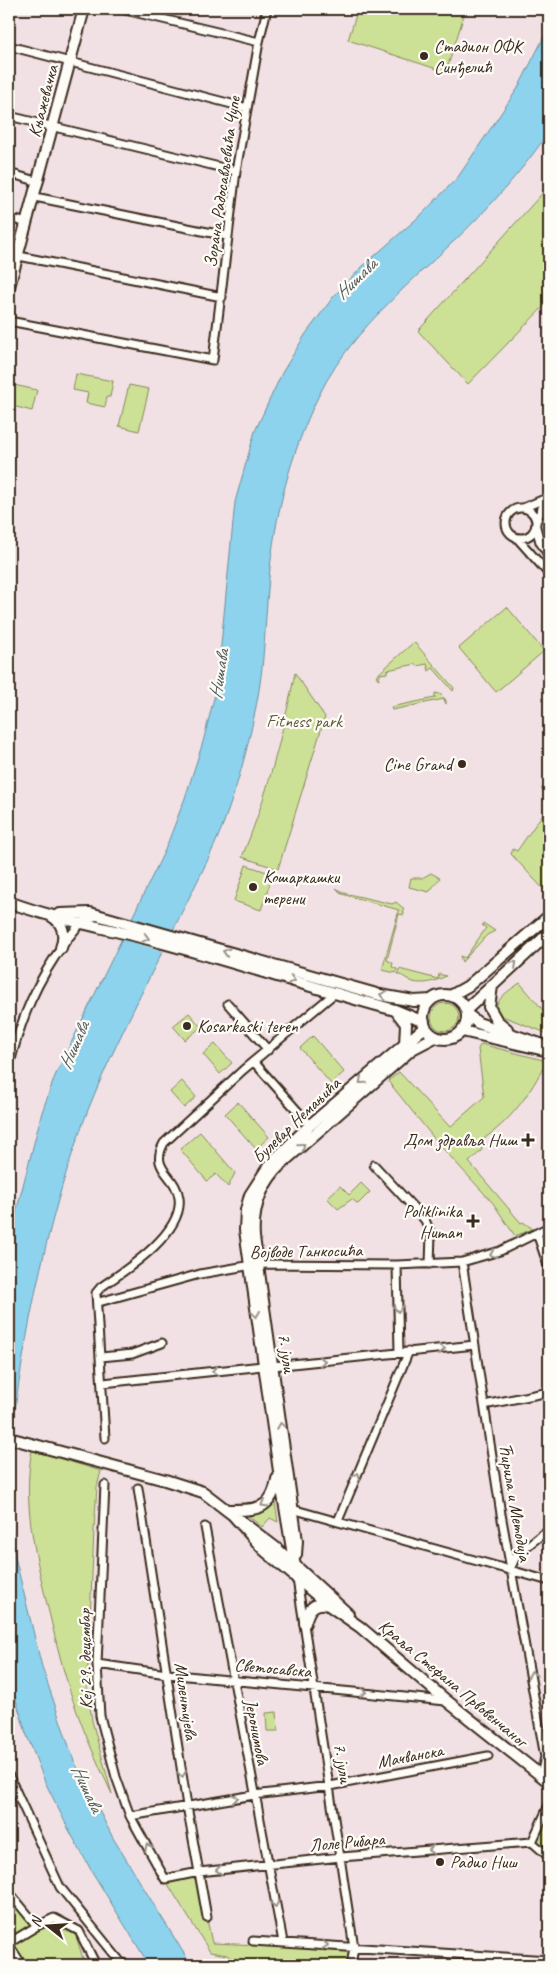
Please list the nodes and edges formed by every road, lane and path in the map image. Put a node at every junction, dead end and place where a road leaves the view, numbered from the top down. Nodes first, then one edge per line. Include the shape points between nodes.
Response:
1 (84, 9) edge
2 (121, 9) edge
3 (267, 9) edge
4 (259, 42) junction
5 (9, 46) edge
6 (70, 62) junction
7 (247, 108) junction
8 (9, 116) edge
9 (53, 128) junction
10 (236, 171) junction
11 (9, 173) edge
12 (39, 182) junction
13 (34, 197) junction
14 (9, 218) edge
15 (27, 223) junction
16 (227, 236) junction
17 (13, 255) edge
18 (9, 288) edge
19 (222, 297) junction
20 (9, 321) edge
21 (547, 499) edge
22 (523, 509) junction
23 (536, 525) junction
24 (516, 538) junction
25 (549, 556) edge
26 (549, 574) edge
27 (9, 902) edge
28 (51, 914) junction
29 (549, 916) edge
30 (82, 922) junction
31 (99, 922) junction
32 (549, 933) edge
33 (64, 944) junction
34 (197, 948) junction
35 (493, 983) junction
36 (335, 993) junction
37 (452, 996) junction
38 (431, 1000) junction
39 (228, 1004) dead end
40 (396, 1010) junction
41 (467, 1013) junction
42 (424, 1024) junction
43 (462, 1031) junction
44 (514, 1034) junction
45 (435, 1036) junction
46 (405, 1044) junction
47 (268, 1050) junction
48 (549, 1050) edge
49 (254, 1062) junction
50 (9, 1067) edge
51 (310, 1124) junction
52 (374, 1165) dead end
53 (549, 1227) edge
54 (537, 1233) junction
55 (462, 1262) junction
56 (430, 1264) junction
57 (254, 1265) junction
58 (397, 1265) junction
59 (549, 1269) edge
60 (99, 1302) junction
61 (162, 1342) dead end
62 (475, 1345) junction
63 (409, 1351) junction
64 (399, 1352) junction
65 (101, 1357) junction
66 (268, 1366) junction
67 (103, 1383) junction
68 (549, 1392) edge
69 (484, 1406) junction
70 (9, 1438) edge
71 (105, 1438) dead end
72 (278, 1471) junction
73 (105, 1485) dead end
74 (138, 1488) dead end
75 (292, 1509) junction
76 (230, 1513) junction
77 (338, 1521) junction
78 (205, 1527) dead end
79 (549, 1529) edge
80 (296, 1566) junction
81 (512, 1570) junction
82 (297, 1578) junction
83 (549, 1581) edge
84 (327, 1604) junction
85 (305, 1623) junction
86 (360, 1626) junction
87 (97, 1664) junction
88 (167, 1674) junction
89 (232, 1680) junction
90 (315, 1687) junction
91 (447, 1701) junction
92 (488, 1756) dead end
93 (9, 1776) edge
94 (545, 1779) edge
95 (330, 1786) junction
96 (254, 1795) junction
97 (549, 1805) edge
98 (187, 1806) junction
99 (130, 1816) junction
100 (532, 1842) junction
101 (341, 1857) junction
102 (549, 1857) edge
103 (267, 1865) junction
104 (198, 1872) junction
105 (165, 1878) joint
106 (9, 1892) edge
107 (207, 1917) dead end
108 (37, 1926) junction
109 (253, 1941) dead end
110 (282, 1942) junction
111 (9, 1944) edge
112 (354, 1948) junction
113 (549, 1960) edge
114 (22, 1965) edge
115 (96, 1965) edge
116 (123, 1965) edge
117 (351, 1965) edge

1 - 6 street, Књажевачка
2 - 4 street
3 - 4 street, Зорана Радосављевића Чупе
4 - 7 street, Зорана Радосављевића Чупе
5 - 6 street
6 - 7 street
6 - 9 street, Књажевачка
7 - 10 street, Зорана Радосављевића Чупе
8 - 9 street
9 - 10 street
9 - 12 street, Књажевачка
10 - 16 street, Зорана Радосављевића Чупе
11 - 12 street
12 - 13 street, Књажевачка
13 - 15 street, Књажевачка
13 - 16 street
14 - 15 street
15 - 17 street, Књажевачка
16 - 19 street, Зорана Радосављевића Чупе
17 - 18 street, Књажевачка
17 - 19 street
19 - 20 street, Зорана Радосављевића Чупе via 213,360
21 - 22 street
21 - 23 street
22 - 23 street via 530,512
22 - 24 street via 512,512 507,519 507,529
23 - 24 street via 528,537
23 - 25 street via 540,542
24 - 26 street
27 - 28 street
28 - 30 street
28 - 31 street via 79,912
28 - 33 street via 68,926 69,934
29 - 37 street
30 - 31 street
30 - 33 street
31 - 33 street
31 - 34 street
35 -> 32 street
33 - 50 street via 28,1003
34 -> 36 street
38 -> 34 street via 380,995
35 - 41 street
35 - 44 street via 489,995 491,1013
36 - 40 street
36 - 47 street
37 - 38 street via 439,995
37 - 41 street via 458,999
38 - 42 street via 424,1012
39 - 47 street
40 - 42 street
40 - 46 street via 406,1024
41 - 43 street
41 - 44 street via 478,1023
42 - 45 street
42 - 46 street, Булевар Немањића
43 - 45 street via 452,1038
43 - 48 street
44 - 48 street
57 -> 45 street, Булевар Немањића via 253,1219 259,1196 274,1171 412,1049
46 -> 51 street, Булевар Немањића
47 - 49 street
49 - 51 street
49 - 60 street via 164,1143 159,1151 159,1164 174,1184 179,1198 178,1210 153,1248 101,1287 96,1293
51 - 57 street, Булевар Немањића via 270,1164 250,1195 244,1224
52 - 56 street via 425,1220 430,1234
53 - 54 street, Војводе Танкосића
54 -> 55 street, Војводе Танкосића via 500,1251
54 - 59 street
55 - 56 street, Војводе Танкосића
55 - 62 street, Ћирила и Методија
56 - 58 street, Војводе Танкосића
57 - 58 street, Војводе Танкосића
57 - 60 street, Војводе Танкосића via 200,1274
57 - 66 street, 7. јули
58 -> 64 street
60 - 65 street
61 - 65 street via 132,1354
63 -> 62 street
62 - 69 street, Ћирила и Методија
63 - 64 street
77 -> 63 street
66 -> 64 street
65 - 67 street
66 -> 67 street
66 - 72 street, 7. јули
75 -> 66 street, 7. јули
67 - 71 street
68 - 69 street
69 - 81 street, Ћирила и Методија
70 - 76 street, Краља Стефана Првовенчаног via 203,1492
72 -> 76 street via 275,1490 268,1503
72 - 80 street, 7. јули
73 - 87 street, Кеј 29. децембар
74 - 88 street, Милентијева
75 - 77 street
75 - 80 street, 7. јули via 297,1541
76 - 80 street, Краља Стефана Првовенчаног
76 - 82 street, Краља Стефана Првовенчаног via 248,1534
77 - 81 street
78 - 89 street, Јеронимова
79 - 81 street via 517,1554
80 - 82 street, 7. јули
80 - 86 street, Краља Стефана Првовенчаног
81 - 83 street
94 -> 81 street, Ћирила и Методија via 545,1757
82 - 84 street, Краља Стефана Првовенчаног
82 - 85 street, 7. јули
84 - 85 street via 319,1603 311,1608
84 - 86 street, Краља Стефана Првовенчаног
85 - 90 street, 7. јули
86 - 91 street, Краља Стефана Првовенчаног
87 - 88 street, Светосавска
87 - 99 street, Кеј 29. децембар via 100,1716
88 - 89 street, Светосавска
88 -> 98 street, Милентијева
89 - 90 street, Светосавска
89 - 96 street, Јеронимова
90 -> 91 street, Светосавска
90 - 95 street, 7. јули
91 - 94 street, Краља Стефана Првовенчаног
92 - 95 street, Мачванска
93 - 116 street via 60,1887
95 - 96 street, Мачванска
95 - 101 street, 7. јули
98 -> 96 street, Мачванска
96 - 103 street, Јеронимова
97 - 100 street
98 - 99 street, Мачванска
98 - 104 street, Милентијева
105 -> 99 street, Кеј 29. децембар
100 -> 101 street, Лоле Рибара
100 - 102 street
101 - 103 street, Лоле Рибара
101 - 112 street, 7. јули
103 -> 104 street, Лоле Рибара
103 -> 110 street, Јеронимова
104 - 105 street, Лоле Рибара
104 - 107 street, Милентијева
106 - 108 street
108 - 111 street
108 - 115 street via 54,1918 79,1931
109 - 110 street
110 -> 112 street
111 - 114 street
112 - 113 street
112 - 117 street, 7. јули

